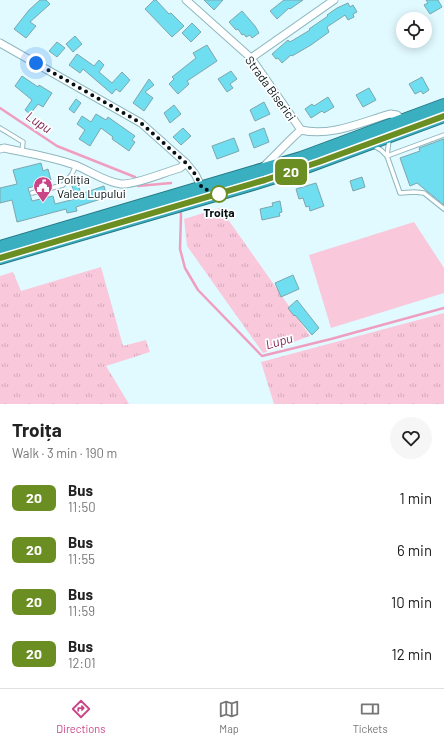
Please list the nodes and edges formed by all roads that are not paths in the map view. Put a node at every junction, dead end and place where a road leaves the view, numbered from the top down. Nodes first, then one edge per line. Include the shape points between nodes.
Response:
1 (186, 0) edge
2 (334, 0) edge
3 (0, 43) edge
4 (251, 58) junction
5 (444, 113) edge
6 (403, 121) junction
7 (0, 128) edge
8 (301, 130) junction
9 (444, 134) edge
10 (390, 136) junction
11 (367, 145) junction
12 (0, 149) edge
13 (22, 152) junction
14 (387, 156) junction
15 (186, 163) junction
16 (76, 166) junction
17 (258, 171) junction
18 (202, 188) junction
19 (32, 193) dead end
20 (183, 199) junction
21 (163, 205) junction
22 (444, 209) edge
23 (0, 247) edge
24 (0, 258) edge

1 - 4 street, Strada Biserici
2 - 4 street
3 - 15 street via 141,123
4 - 8 street, Strada Biserici
5 - 6 highway
5 - 10 highway
6 - 8 street, Strada Biserici via 397,115 390,114 325,132
6 - 17 highway
7 - 13 lane via 23,142
8 - 17 street, Strada Biserici
9 - 14 lane
10 - 11 highway
10 - 14 lane
11 - 14 lane via 376,147
11 - 20 highway via 296,170
12 - 13 street
13 - 16 street via 57,159
14 - 22 lane via 400,193 424,193
15 - 16 street via 180,168 122,184
15 - 18 street
16 - 19 lane via 62,185
17 - 18 highway
18 - 20 highway
20 - 21 highway
21 - 23 highway
21 - 24 highway

